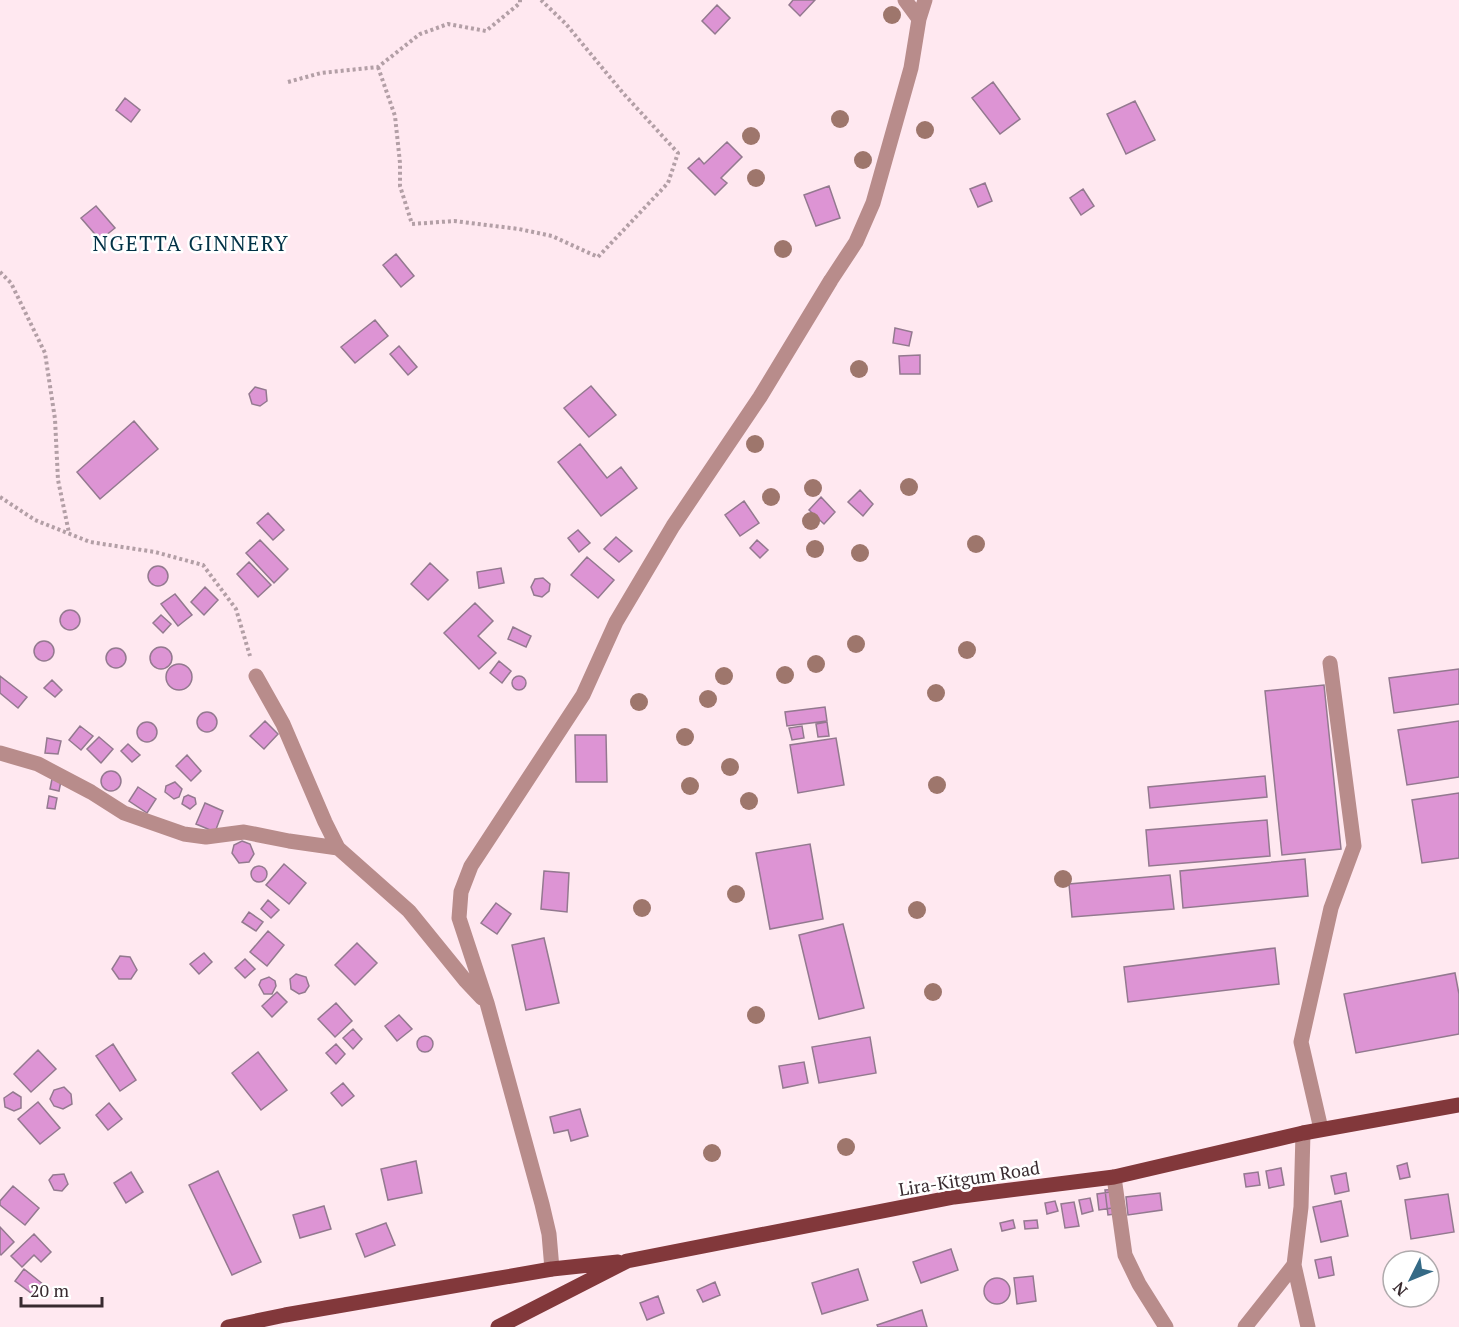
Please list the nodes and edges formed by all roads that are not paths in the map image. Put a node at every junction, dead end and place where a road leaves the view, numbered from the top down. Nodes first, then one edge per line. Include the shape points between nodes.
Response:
1 (905, 0) edge
2 (926, 0) edge
3 (918, 19) junction
4 (1330, 663) dead end
5 (256, 676) road end
6 (0, 753) edge
7 (338, 848) junction
8 (487, 1003) junction
9 (1459, 1105) edge
10 (1321, 1130) junction
11 (1303, 1132) junction
12 (1114, 1177) junction
13 (627, 1261) junction
14 (1294, 1264) junction
15 (552, 1269) junction
16 (228, 1327) edge
17 (498, 1327) edge
18 (1166, 1327) edge
19 (1245, 1327) edge
20 (1308, 1327) edge

1 - 3 street
2 - 3 street
3 - 8 street via 911,68 873,203 856,242 760,397 673,526 616,622 583,695 471,866 461,892 459,918
4 - 10 street via 1354,846 1331,908 1301,1041
5 - 7 street via 283,724
6 - 7 street via 38,764 124,813 184,834 206,837 244,832
7 - 8 street via 409,911
8 - 15 street via 542,1204
9 - 10 main road, Lira-Kitgum Road
10 - 11 main road, Lira-Kitgum Road
11 - 12 main road, Lira-Kitgum Road
11 - 14 street
12 - 13 main road, Lira-Kitgum Road via 954,1197
12 - 18 street via 1125,1255
13 - 15 main road
13 - 17 main road, Lira-Kitgum Road
14 - 19 street
14 - 20 street
15 - 16 main road

